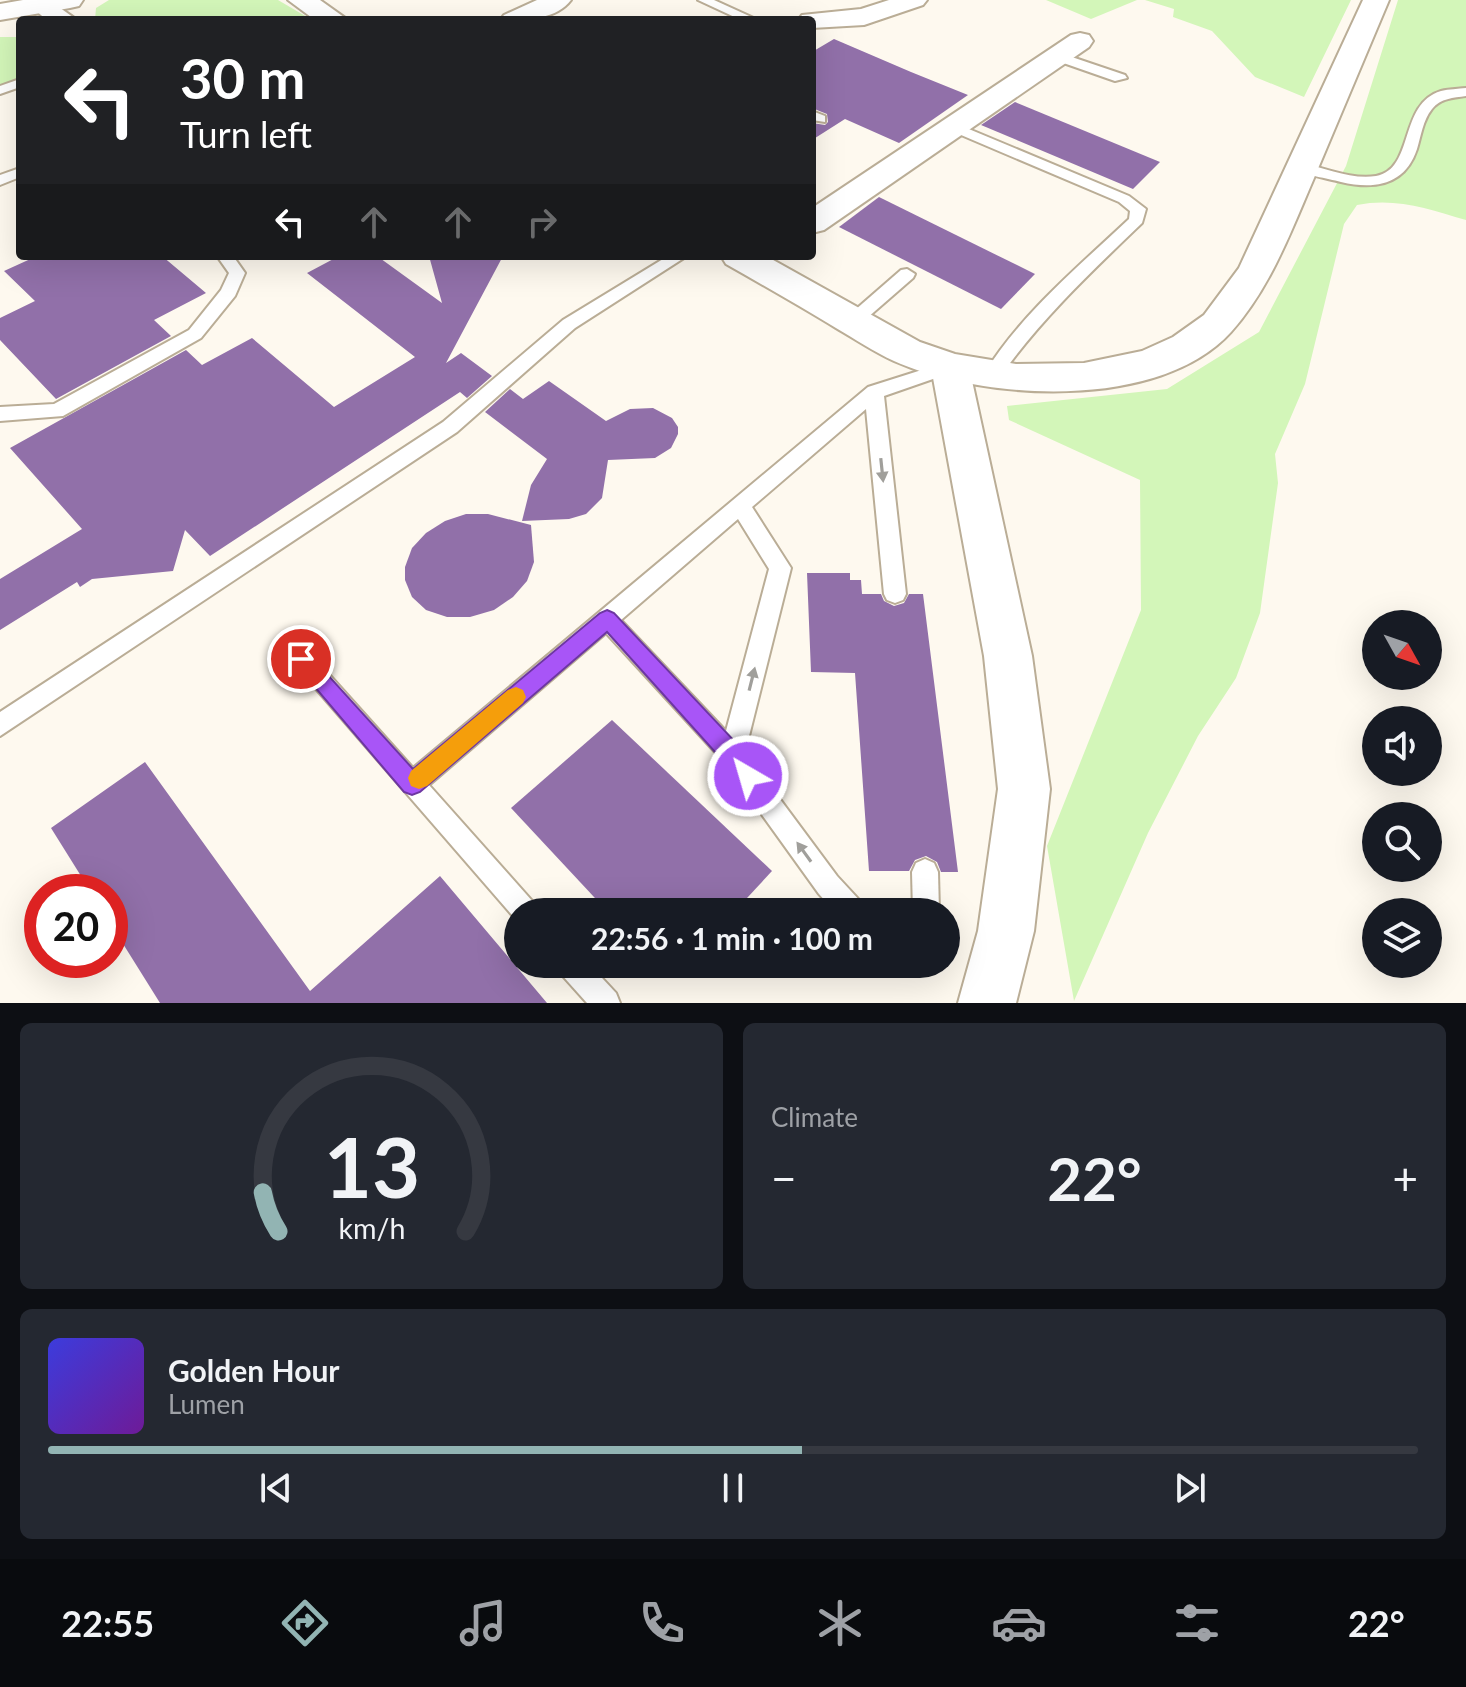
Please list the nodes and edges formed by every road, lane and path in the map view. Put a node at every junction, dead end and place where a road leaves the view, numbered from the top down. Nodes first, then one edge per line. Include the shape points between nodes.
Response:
1 (70, 0) edge
2 (558, 0) edge
3 (704, 0) edge
4 (914, 0) edge
5 (1376, 0) edge
6 (307, 1) edge
7 (0, 12) edge
8 (54, 13) edge
9 (328, 16) edge
10 (522, 16) edge
11 (742, 16) edge
12 (816, 20) edge
13 (1069, 48) joint
14 (1120, 78) dead end
15 (1466, 92) edge
16 (952, 126) junction
17 (1302, 167) junction
18 (816, 220) edge
19 (228, 260) edge
20 (673, 260) edge
21 (756, 260) edge
22 (907, 274) dead end
23 (853, 321) junction
24 (972, 370) junction
25 (874, 392) junction
26 (0, 414) edge
27 (740, 506) junction
28 (895, 594) dead end
29 (607, 619) junction
30 (301, 659) dead end
31 (0, 725) edge
32 (732, 754) junction
33 (412, 784) junction
34 (925, 872) dead end
35 (513, 898) edge
36 (840, 898) edge
37 (926, 898) edge
38 (584, 978) edge
39 (606, 1003) edge
40 (987, 1003) edge

1 - 8 street
2 - 10 street
3 - 11 lane
4 - 12 street via 864,17
5 - 17 street
6 - 9 street
7 - 8 street
13 - 14 lane via 1085,63
13 - 16 street
15 - 17 lane via 1431,99 1404,165 1388,178 1363,180
16 - 18 street
16 - 24 lane via 1138,209 1137,220 1013,344
17 - 24 street via 1256,271 1217,324 1187,346 1130,370 1084,377 1016,378
19 - 26 lane via 237,273 229,292 195,334 56,411
20 - 31 lane via 569,324 450,427
21 - 23 street
22 - 23 lane
23 - 24 street via 906,351
24 - 25 lane
24 - 40 street via 1024,789 1006,931
25 - 27 lane
25 -> 28 lane
27 - 29 lane
32 -> 27 lane via 780,568
29 - 32 lane
29 - 33 lane
30 - 33 lane
36 -> 32 lane
33 - 35 lane
34 - 37 lane
38 - 39 lane

